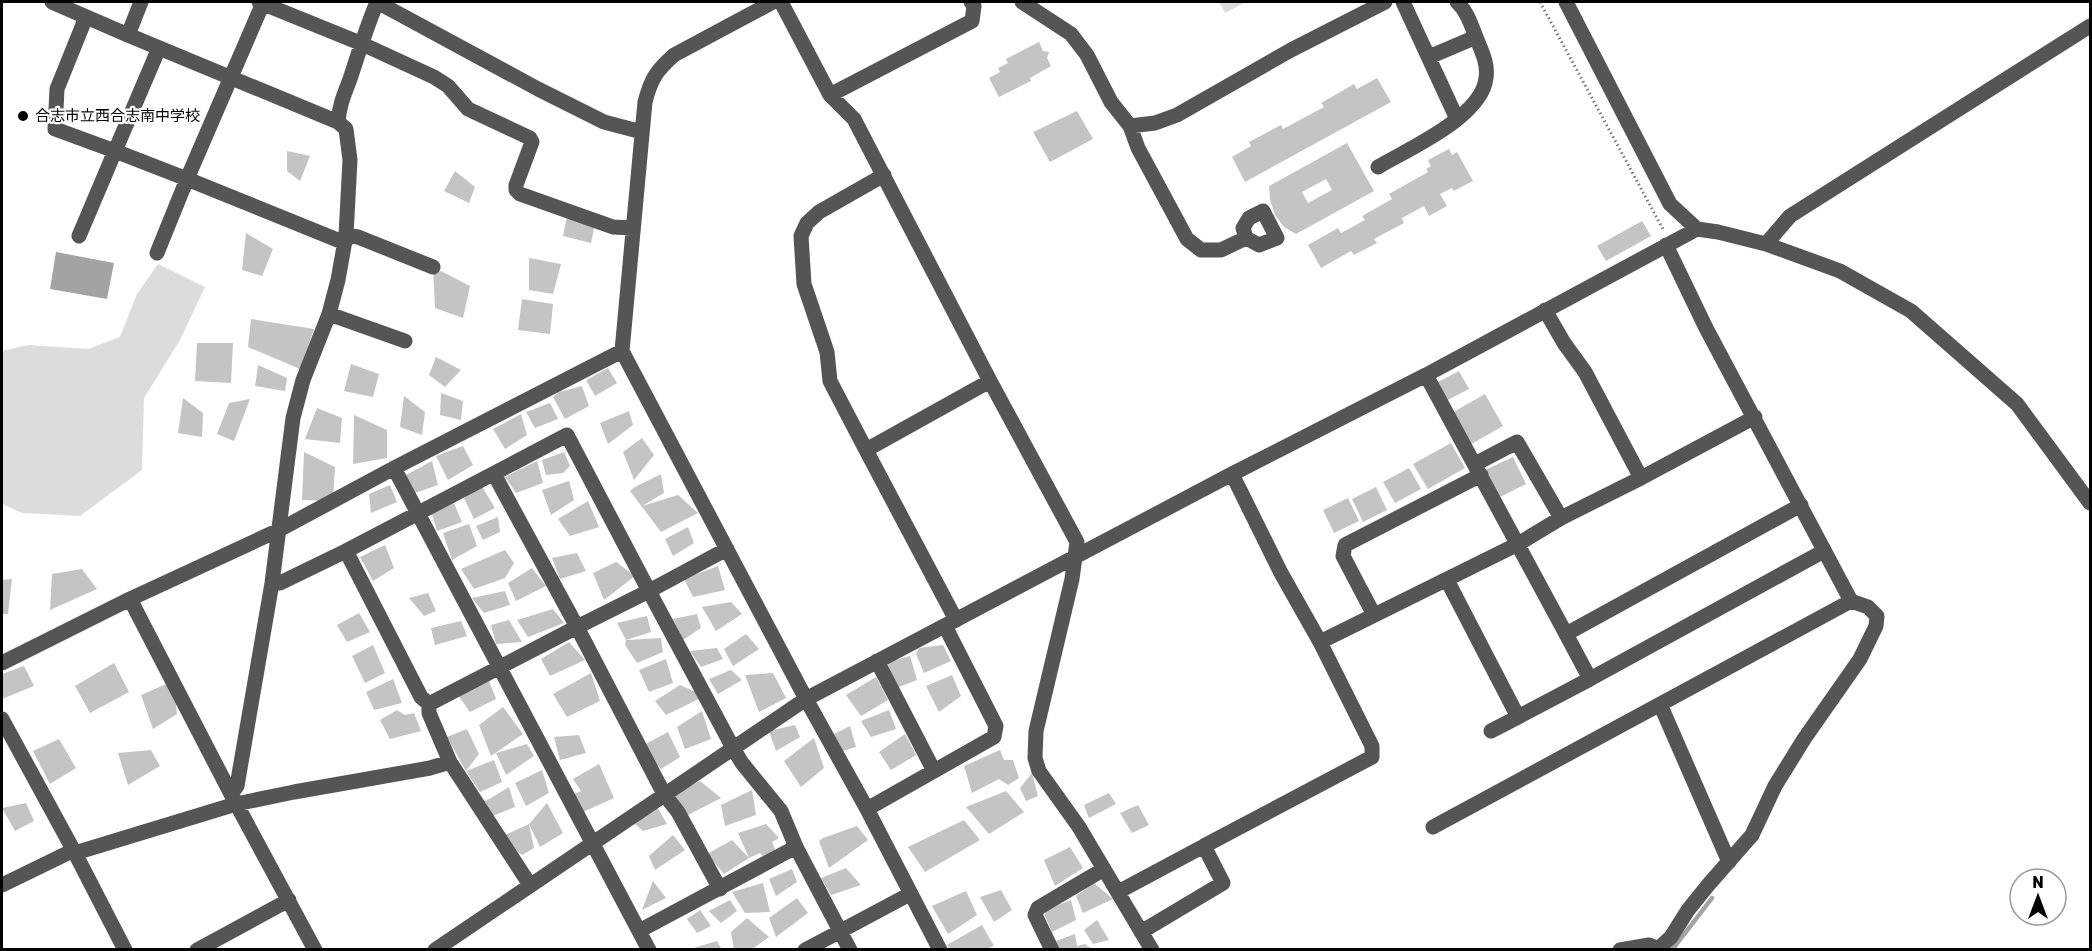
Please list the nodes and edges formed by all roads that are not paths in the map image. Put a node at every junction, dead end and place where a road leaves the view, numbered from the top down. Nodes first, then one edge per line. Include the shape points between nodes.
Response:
1 (52, 2) edge
2 (141, 2) edge
3 (261, 2) edge
4 (773, 2) edge
5 (781, 2) edge
6 (971, 2) edge
7 (1022, 2) edge
8 (1385, 2) edge
9 (1403, 2) edge
10 (1457, 2) edge
11 (1566, 2) edge
12 (86, 17) junction
13 (2091, 26) edge
14 (128, 35) junction
15 (1476, 37) junction
16 (360, 44) junction
17 (159, 48) junction
18 (1429, 57) junction
19 (231, 78) junction
20 (830, 94) junction
21 (1457, 119) junction
22 (338, 122) junction
23 (1130, 126) junction
24 (642, 132) junction
25 (115, 151) junction
26 (1378, 166) dead end
27 (884, 175) junction
28 (187, 179) junction
29 (632, 228) junction
30 (1696, 230) junction
31 (79, 236) dead end
32 (1246, 238) dead end
33 (345, 239) junction
34 (1666, 244) junction
35 (1766, 244) junction
36 (157, 253) dead end
37 (433, 267) dead end
38 (1545, 310) junction
39 (329, 314) junction
40 (405, 341) dead end
41 (622, 351) junction
42 (1426, 375) junction
43 (990, 381) junction
44 (1755, 417) junction
45 (866, 450) junction
46 (394, 468) junction
47 (1478, 470) junction
48 (494, 474) junction
49 (1232, 474) junction
50 (1641, 478) junction
51 (2091, 503) edge
52 (1801, 505) junction
53 (419, 512) junction
54 (1561, 518) junction
55 (279, 530) junction
56 (1518, 544) junction
57 (727, 549) junction
58 (1824, 550) junction
59 (346, 551) junction
60 (1076, 557) junction
61 (1447, 580) junction
62 (272, 583) junction
63 (649, 591) junction
64 (130, 599) junction
65 (1851, 601) junction
66 (1374, 615) junction
67 (950, 623) junction
68 (577, 627) junction
69 (1566, 634) junction
70 (1320, 642) junction
71 (876, 661) junction
72 (2, 663) edge
73 (501, 667) junction
74 (1590, 679) junction
75 (806, 699) junction
76 (429, 704) junction
77 (1660, 704) junction
78 (1518, 717) junction
79 (2, 719) edge
80 (1491, 731) dead end
81 (733, 748) junction
82 (450, 762) junction
83 (933, 771) junction
84 (664, 794) junction
85 (234, 799) junction
86 (867, 809) junction
87 (1433, 827) dead end
88 (593, 842) junction
89 (1204, 846) junction
90 (796, 847) junction
91 (75, 851) junction
92 (1729, 862) junction
93 (1104, 869) junction
94 (2, 885) edge
95 (530, 885) junction
96 (720, 889) junction
97 (1118, 892) junction
98 (910, 894) junction
99 (289, 900) junction
100 (639, 931) junction
101 (841, 931) junction
102 (1141, 932) junction
103 (1657, 949) edge
104 (125, 950) edge
105 (196, 950) edge
106 (315, 950) edge
107 (435, 950) edge
108 (649, 950) edge
109 (805, 950) edge
110 (850, 950) edge
111 (939, 950) edge
112 (1052, 950) edge
113 (1152, 950) edge
114 (1620, 950) edge

1 - 12 street
2 - 14 street
3 - 16 street
3 - 19 street
4 - 24 street via 661,66 650,82
5 - 20 street
6 - 20 street via 972,21
7 - 23 street via 1071,34 1087,55 1111,102
8 - 23 street via 1177,115
9 - 18 street
10 - 15 street
11 - 30 street via 1670,204
12 - 14 street
12 - 25 street via 57,89 55,129
13 - 35 street via 1790,216
14 - 17 street
15 - 18 street
15 - 21 street via 1486,63 1486,79 1481,93
16 - 22 street via 340,102
16 - 24 street via 376,2 604,123
16 - 29 street via 434,77 468,109 530,138 532,142 516,185 520,194 613,227
17 - 19 street
17 - 25 street
18 - 21 street
19 - 22 street
19 - 28 street
20 - 27 street via 855,119
21 - 26 street
22 - 33 street via 346,129 350,160
23 - 32 street via 1187,239 1201,249 1221,250
24 - 29 street
25 - 28 street
25 - 31 street
27 - 43 street
27 - 45 street via 819,212 801,236 804,284 827,351 830,381
28 - 33 street
28 - 36 street
29 - 41 street
30 - 34 street
30 - 35 street
33 - 37 street via 358,237
33 - 39 street
34 - 38 street
34 - 44 street
35 - 51 street via 1840,271 1911,311 2017,404
38 - 42 street
38 - 50 street via 1585,372
39 - 40 street
39 - 55 street via 293,418
41 - 46 street
41 - 57 street
42 - 47 street
42 - 49 street
43 - 45 street
43 - 60 street via 1077,542
44 - 50 street
44 - 52 street
45 - 67 street
46 - 53 street
46 - 55 street
47 - 54 street via 1517,442
47 - 56 street
47 - 66 street via 1344,545 1342,556
48 - 53 street
48 - 63 street via 567,435
48 - 68 street
49 - 60 street
49 - 70 street
50 - 54 street
52 - 58 street
52 - 69 street
53 - 59 street
53 - 73 street
54 - 56 street
55 - 62 street
55 - 64 street
56 - 61 street
56 - 69 street
57 - 63 street
57 - 75 street
58 - 65 street
58 - 74 street
59 - 62 street via 280,583
59 - 76 street
60 - 67 street
60 - 93 street via 1036,731 1035,758 1039,771
61 - 66 street
61 - 78 street
62 - 85 street
63 - 68 street
63 - 81 street
64 - 72 street
64 - 85 street
65 - 77 street
65 - 92 street via 1868,607 1877,616 1876,626 1860,658 1775,786 1752,835
66 - 70 street
67 - 71 street
67 - 83 street via 996,726 994,736
68 - 73 street
68 - 84 street
69 - 74 street
70 - 89 street via 1372,746 1372,757
71 - 75 street
71 - 83 street
73 - 76 street
73 - 88 street
74 - 78 street
75 - 81 street
75 - 86 street
76 - 82 street via 429,713
77 - 87 street
77 - 92 street
78 - 80 street
79 - 91 street
81 - 84 street
81 - 90 street via 780,811
82 - 85 street via 294,792
82 - 95 street
83 - 86 street
84 - 88 street
84 - 96 street
85 - 91 street
85 - 99 street
86 - 98 street
88 - 95 street
88 - 100 street
89 - 97 street
89 - 102 street via 1222,883
90 - 96 street
90 - 101 street
91 - 94 street
91 - 104 street
92 - 103 street via 1688,910 1671,937
93 - 97 street
93 - 112 street via 1038,908 1035,915
95 - 107 street
96 - 100 street
97 - 102 street
98 - 101 street
98 - 111 street
99 - 105 street
99 - 106 street
100 - 108 street
101 - 109 street
101 - 110 street
102 - 113 street
103 - 114 street via 1649,945

